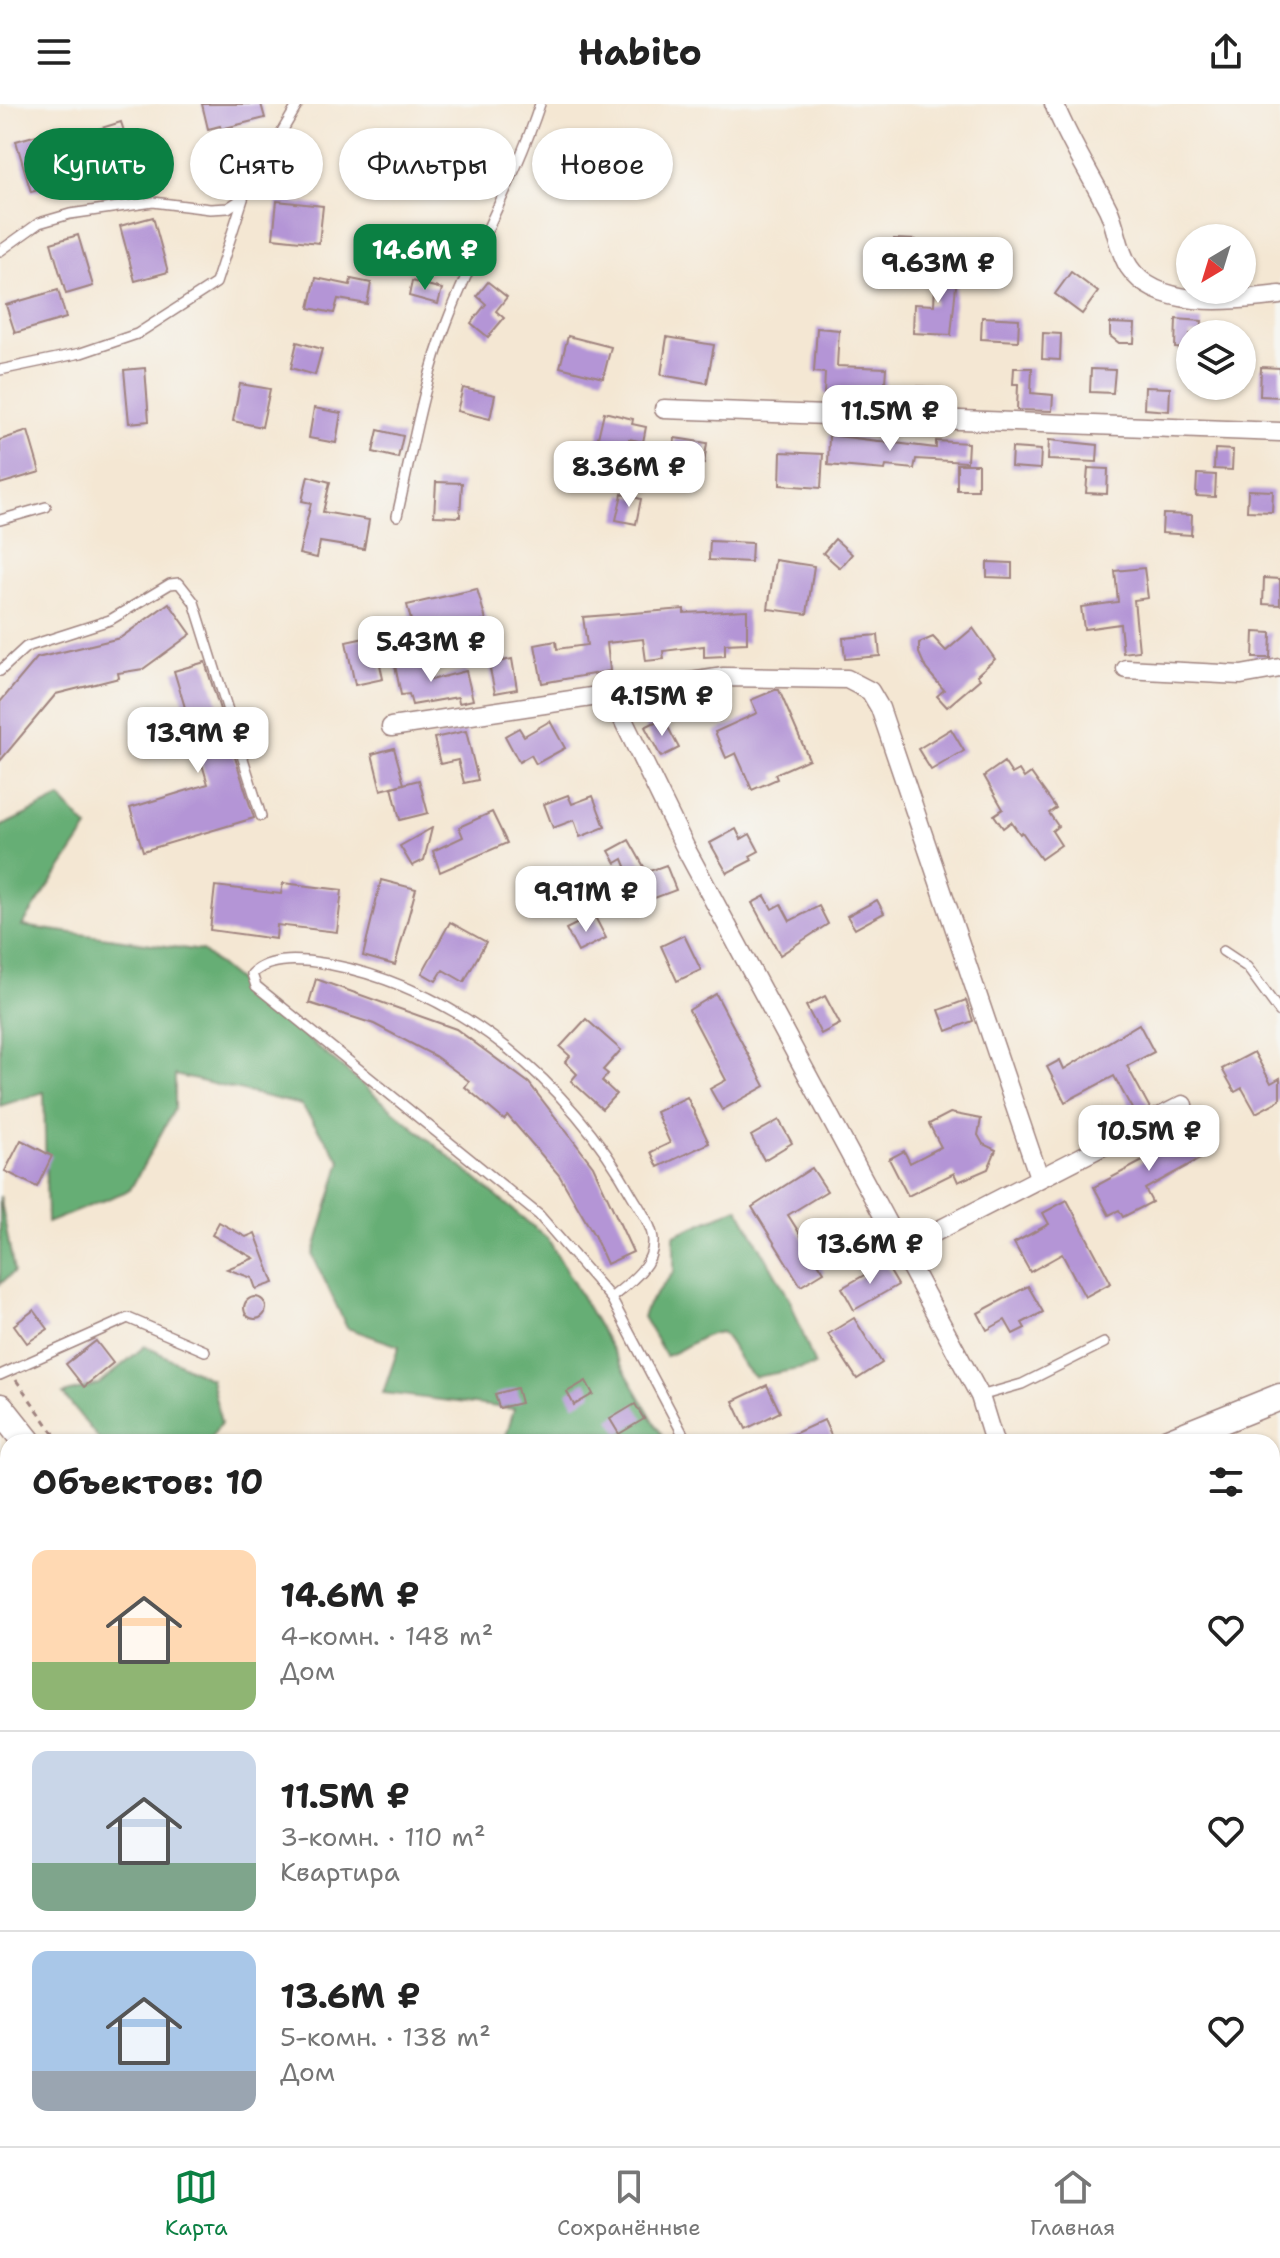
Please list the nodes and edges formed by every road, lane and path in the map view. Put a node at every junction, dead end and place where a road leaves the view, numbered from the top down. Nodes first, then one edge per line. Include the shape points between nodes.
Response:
1 (298, 104) edge
2 (540, 104) edge
3 (1054, 104) edge
4 (284, 128) edge
5 (240, 200) edge
6 (242, 200) edge
7 (0, 251) edge
8 (1280, 295) edge
9 (0, 370) edge
10 (664, 409) dead end
11 (1280, 432) edge
12 (46, 507) dead end
13 (397, 516) dead end
14 (0, 520) edge
15 (1280, 668) edge
16 (1126, 669) dead end
17 (0, 671) edge
18 (610, 693) junction
19 (391, 727) dead end
20 (261, 816) dead end
21 (1223, 951) dead end
22 (1280, 1012) edge
23 (1183, 1105) dead end
24 (1039, 1177) junction
25 (904, 1248) junction
26 (611, 1298) junction
27 (1104, 1343) dead end
28 (205, 1351) dead end
29 (5, 1372) edge
30 (980, 1396) junction
31 (1280, 1397) edge
32 (0, 1408) edge
33 (21, 1434) edge
34 (54, 1434) edge
35 (683, 1434) edge
36 (992, 1434) edge
37 (1188, 1434) edge

1 - 4 lane
2 - 13 lane via 523,156 447,320 427,381
3 - 8 street via 1109,211 1120,250 1141,280 1191,298
5 - 7 lane via 228,208 153,202 70,214 39,223
6 - 9 lane via 216,283 137,334 81,353
10 - 11 street
12 - 14 lane
15 - 16 street via 1241,675
17 - 20 lane via 26,647 110,620 179,583 194,602
18 - 19 street
18 - 24 street via 724,677 800,676 847,679 870,691
18 - 25 street via 687,851
21 - 22 lane via 1247,967
23 - 24 street
24 - 25 street
25 - 30 street
26 - 26 lane via 539,1215 256,986 252,974 273,962 312,961 389,980 431,999 521,1058 602,1144 654,1240 648,1262
26 - 35 lane
27 - 30 lane via 1022,1384
28 - 29 lane via 128,1318
29 - 34 path
30 - 36 street
31 - 37 main road
32 - 33 main road

